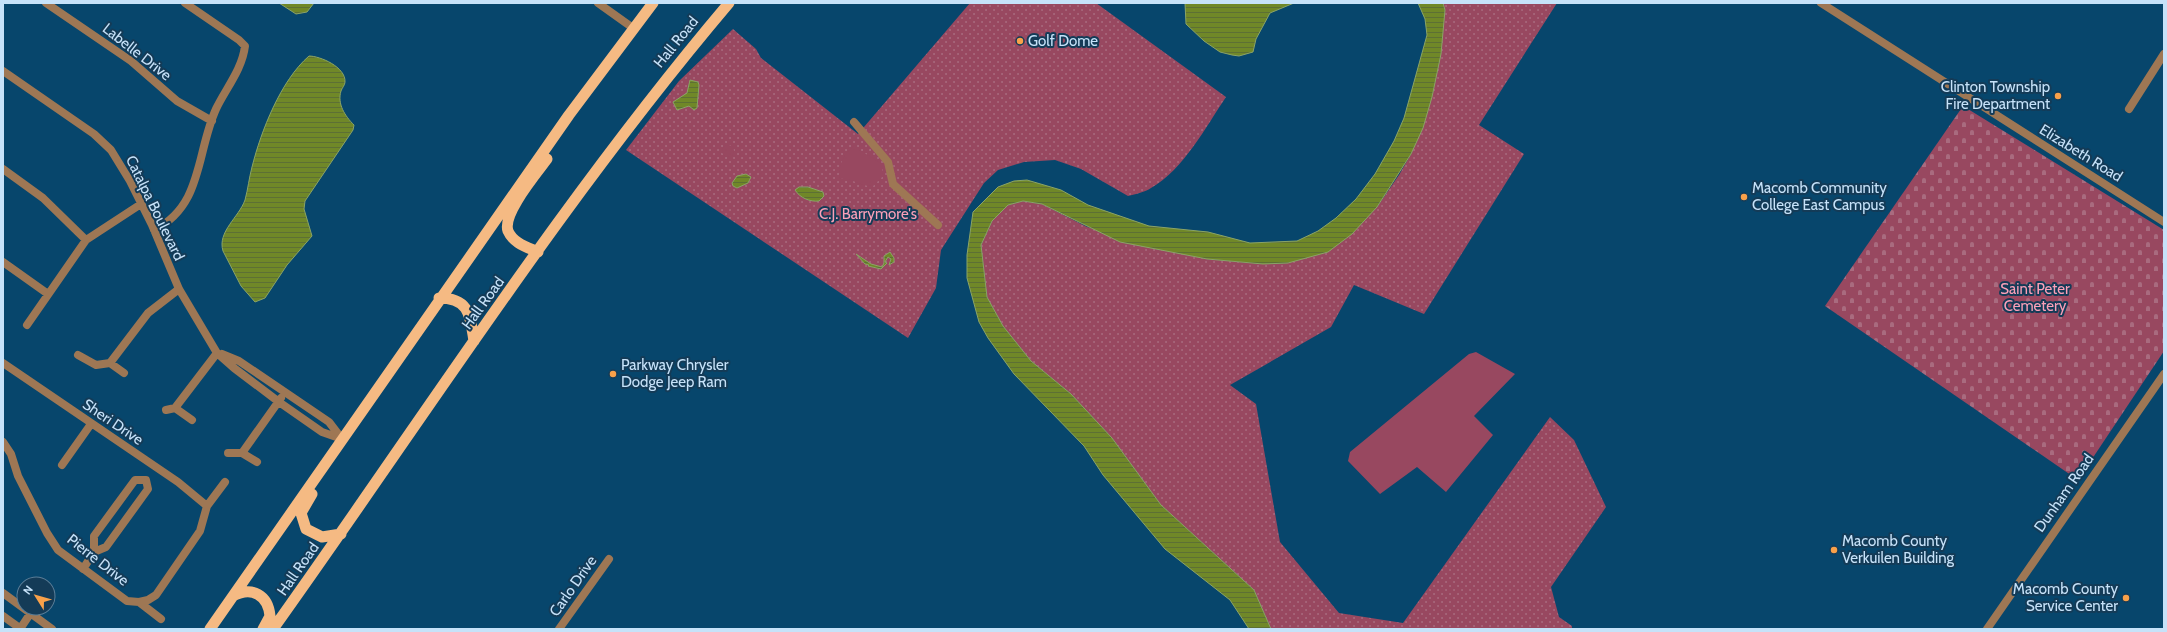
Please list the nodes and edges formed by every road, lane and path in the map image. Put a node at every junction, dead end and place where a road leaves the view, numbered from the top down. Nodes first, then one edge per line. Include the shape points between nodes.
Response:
1 (46, 3) edge
2 (185, 3) edge
3 (598, 3) edge
4 (653, 3) edge
5 (729, 3) edge
6 (1821, 3) edge
7 (633, 28) junction
8 (2164, 54) edge
9 (3, 70) edge
10 (2129, 109) dead end
11 (212, 121) junction
12 (854, 122) dead end
13 (561, 126) junction
14 (3, 169) edge
15 (141, 204) junction
16 (2164, 222) edge
17 (938, 225) dead end
18 (154, 230) junction
19 (86, 240) junction
20 (538, 252) junction
21 (3, 262) edge
22 (179, 289) junction
23 (48, 294) junction
24 (439, 298) junction
25 (27, 324) dead end
26 (474, 341) junction
27 (217, 352) junction
28 (78, 355) dead end
29 (3, 363) edge
30 (110, 363) junction
31 (124, 373) dead end
32 (2164, 374) edge
33 (285, 393) junction
34 (279, 402) junction
35 (175, 408) junction
36 (166, 410) dead end
37 (192, 420) dead end
38 (91, 424) junction
39 (342, 439) junction
40 (3, 442) edge
41 (228, 453) dead end
42 (242, 453) junction
43 (256, 462) dead end
44 (62, 465) dead end
45 (225, 482) dead end
46 (207, 506) junction
47 (341, 534) junction
48 (94, 552) junction
49 (609, 559) dead end
50 (83, 569) junction
51 (3, 593) edge
52 (233, 596) junction
53 (139, 602) junction
54 (16, 603) edge
55 (3, 616) edge
56 (29, 616) edge
57 (33, 616) edge
58 (161, 619) dead end
59 (20, 629) edge
60 (52, 629) edge
61 (210, 629) edge
62 (263, 629) edge
63 (273, 629) edge
64 (559, 629) edge
65 (1987, 629) edge

1 - 11 street, Labelle Drive via 131,61 177,101
2 - 11 street via 245,46 243,60
3 - 7 street
4 - 7 highway
5 - 20 highway, Hall Road via 682,57 630,124
6 - 16 street, Elizabeth Road
7 - 13 highway
8 - 10 street
9 - 15 street, Catalpa Boulevard via 94,134 111,150
11 - 18 street via 188,198 167,224
12 - 17 street via 888,162 892,184
13 - 20 highway via 555,147 512,209 507,223 508,231 514,239
13 - 24 highway
14 - 19 street via 43,198
15 - 18 street, Catalpa Boulevard
15 - 19 street
18 - 22 street, Catalpa Boulevard
19 - 23 street
20 - 26 highway, Hall Road
21 - 23 street
22 - 27 street, Catalpa Boulevard
22 - 30 street via 148,313
23 - 25 street
24 - 26 highway via 456,300 463,304 470,314
24 - 39 highway
26 - 47 highway, Hall Road
27 - 33 street via 239,361
27 - 34 street, Catalpa Boulevard
27 - 35 street
28 - 30 street via 96,365
29 - 38 street, Sheri Drive
30 - 31 street
32 - 65 street, Dunham Road
33 - 34 street
33 - 39 street via 329,422
34 - 39 street, Catalpa Boulevard via 322,432
34 - 42 street
35 - 36 street
35 - 37 street
38 - 44 street
38 - 46 street, Sheri Drive via 178,482
39 - 47 highway via 301,513 306,528 312,533 322,537
39 - 52 highway
40 - 50 street, Pierre Drive via 11,454 18,476 46,533 58,550
41 - 42 street
42 - 43 street
45 - 46 street
46 - 53 street via 200,531 156,595
47 - 63 highway, Hall Road
48 - 48 street via 106,547 148,489 146,480 135,480 94,536
48 - 50 street
49 - 64 street, Carlo Drive
50 - 53 street, Pierre Drive via 127,601
51 - 54 street
52 - 61 highway
52 - 62 highway via 249,591 262,596 270,616
53 - 58 street, Pierre Drive
55 - 59 street
56 - 59 street
57 - 60 street

